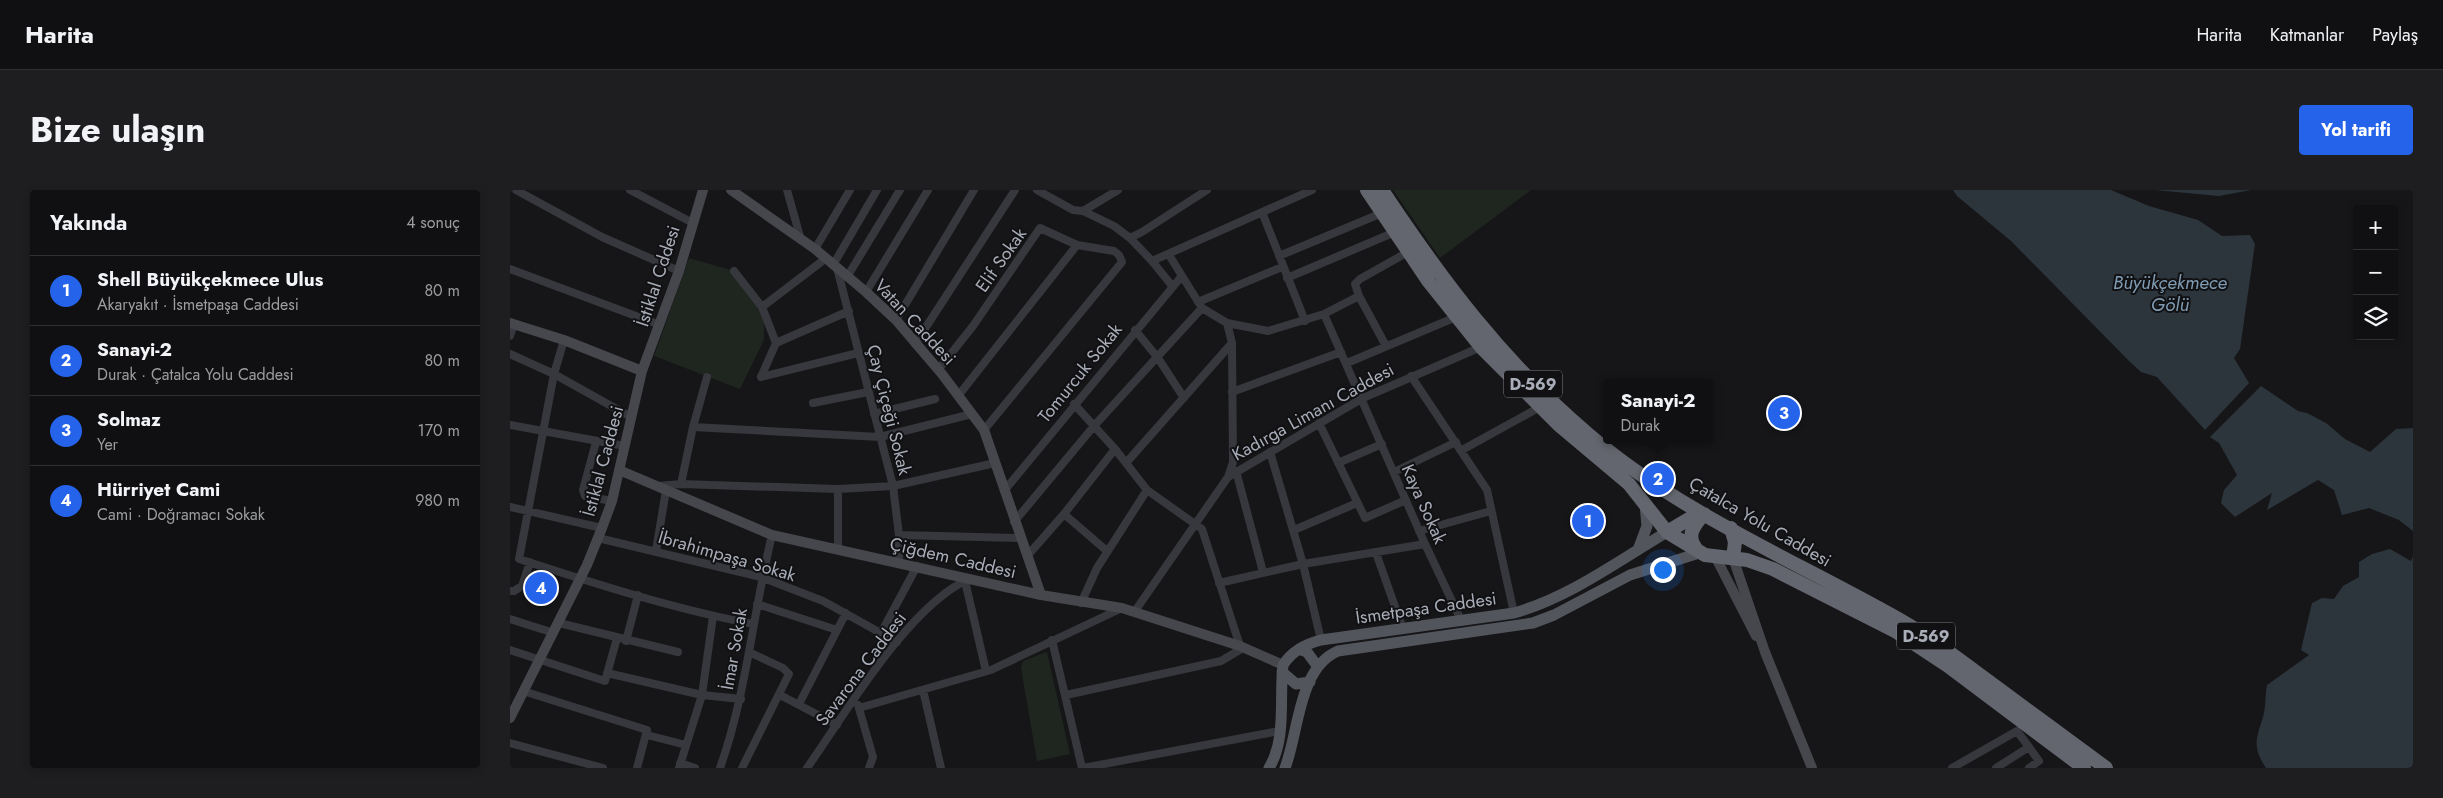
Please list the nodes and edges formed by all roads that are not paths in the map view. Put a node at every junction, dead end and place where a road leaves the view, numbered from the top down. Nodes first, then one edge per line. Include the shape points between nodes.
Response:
1 (516, 190) edge
2 (630, 190) edge
3 (703, 190) edge
4 (731, 190) edge
5 (787, 190) edge
6 (850, 190) edge
7 (878, 190) edge
8 (900, 190) edge
9 (928, 190) edge
10 (974, 190) edge
11 (1015, 190) edge
12 (1036, 190) edge
13 (1118, 190) edge
14 (1207, 190) edge
15 (1312, 190) edge
16 (1367, 190) edge
17 (1382, 190) edge
18 (1048, 193) edge
19 (1083, 211) junction
20 (1262, 212) junction
21 (1382, 212) junction
22 (693, 222) junction
23 (1394, 232) junction
24 (1130, 238) junction
25 (801, 240) junction
26 (1077, 245) junction
27 (815, 249) junction
28 (1408, 252) junction
29 (1169, 255) junction
30 (1279, 256) junction
31 (1152, 261) junction
32 (832, 264) junction
33 (1282, 267) junction
34 (510, 269) edge
35 (679, 271) junction
36 (734, 271) dead end
37 (847, 277) junction
38 (1181, 277) junction
39 (1287, 278) junction
40 (1173, 287) junction
41 (866, 292) junction
42 (1359, 296) junction
43 (1200, 305) junction
44 (762, 307) junction
45 (849, 311) junction
46 (1324, 314) junction
47 (1456, 317) junction
48 (896, 320) junction
49 (1305, 321) junction
50 (1227, 323) junction
51 (512, 324) edge
52 (660, 325) junction
53 (1135, 330) junction
54 (510, 336) edge
55 (564, 340) junction
56 (776, 343) junction
57 (1232, 343) junction
58 (916, 344) junction
59 (1386, 346) junction
60 (1481, 347) junction
61 (1341, 352) junction
62 (858, 353) junction
63 (510, 354) edge
64 (1158, 358) junction
65 (1347, 363) junction
66 (938, 370) junction
67 (642, 371) junction
68 (554, 374) junction
69 (1411, 376) junction
70 (707, 377) dead end
71 (868, 392) junction
72 (1232, 392) junction
73 (958, 396) junction
74 (1184, 398) junction
75 (1363, 398) junction
76 (935, 399) dead end
77 (813, 403) dead end
78 (1074, 404) junction
79 (1540, 407) junction
80 (874, 414) junction
81 (972, 414) junction
82 (632, 417) junction
83 (1319, 423) junction
84 (510, 425) edge
85 (1094, 426) junction
86 (693, 427) junction
87 (544, 429) junction
88 (984, 430) junction
89 (880, 437) junction
90 (596, 442) junction
91 (1456, 442) junction
92 (1382, 444) junction
93 (625, 446) junction
94 (1115, 449) junction
95 (1462, 450) junction
96 (1270, 452) junction
97 (995, 463) junction
98 (1338, 463) junction
99 (1126, 464) junction
100 (620, 470) junction
101 (1236, 471) junction
102 (1394, 472) junction
103 (1228, 477) junction
104 (681, 484) junction
105 (893, 486) junction
106 (662, 488) junction
107 (838, 489) junction
108 (1147, 490) junction
109 (1004, 491) junction
110 (1406, 500) junction
111 (612, 501) junction
112 (1358, 503) junction
113 (1645, 504) junction
114 (510, 507) edge
115 (1491, 511) junction
116 (530, 512) junction
117 (1064, 514) junction
118 (1704, 514) junction
119 (1014, 522) junction
120 (1196, 525) junction
121 (602, 528) junction
122 (1731, 528) junction
123 (1294, 530) junction
124 (1419, 531) junction
125 (1667, 532) junction
126 (772, 535) junction
127 (899, 535) junction
128 (598, 538) junction
129 (1021, 538) junction
130 (1425, 544) junction
131 (838, 550) junction
132 (1638, 550) junction
133 (656, 551) junction
134 (1107, 551) junction
135 (1376, 553) junction
136 (1699, 553) junction
137 (1028, 555) junction
138 (1716, 558) junction
139 (1733, 558) junction
140 (530, 562) junction
141 (899, 562) junction
142 (1303, 564) junction
143 (917, 566) junction
144 (1262, 572) junction
145 (1600, 574) junction
146 (762, 577) junction
147 (579, 579) junction
148 (968, 579) junction
149 (1219, 583) junction
150 (1607, 587) junction
151 (510, 590) edge
152 (638, 595) junction
153 (1041, 595) junction
154 (1081, 603) junction
155 (757, 604) junction
156 (1122, 608) junction
157 (1135, 611) junction
158 (846, 613) junction
159 (1514, 613) junction
160 (713, 616) junction
161 (510, 620) edge
162 (1465, 620) junction
163 (754, 624) junction
164 (556, 628) junction
165 (1403, 629) junction
166 (837, 630) junction
167 (1471, 632) junction
168 (881, 633) junction
169 (617, 638) junction
170 (1052, 640) junction
171 (1321, 640) junction
172 (626, 641) junction
173 (897, 642) junction
174 (1242, 647) junction
175 (1298, 649) junction
176 (510, 650) edge
177 (678, 652) dead end
178 (748, 652) junction
179 (1765, 652) junction
180 (541, 660) junction
181 (1318, 667) junction
182 (1283, 668) junction
183 (986, 671) junction
184 (606, 677) junction
185 (1310, 682) junction
186 (923, 690) junction
187 (523, 691) junction
188 (702, 695) junction
189 (780, 695) junction
190 (1066, 695) junction
191 (856, 698) junction
192 (740, 699) junction
193 (799, 704) junction
194 (859, 708) junction
195 (511, 714) edge
196 (838, 725) junction
197 (1279, 731) junction
198 (646, 736) junction
199 (510, 743) edge
200 (686, 745) junction
201 (2029, 747) junction
202 (679, 766) edge
203 (604, 768) edge
204 (637, 768) edge
205 (695, 768) edge
206 (720, 768) edge
207 (742, 768) edge
208 (807, 768) edge
209 (869, 768) edge
210 (940, 768) edge
211 (1083, 768) edge
212 (1269, 768) edge
213 (1285, 768) edge
214 (1812, 768) edge
215 (1952, 768) edge
216 (1996, 768) edge
217 (2029, 768) edge
218 (2084, 768) edge
219 (2106, 768) edge

1 - 35 street via 602,237
2 - 22 street
3 - 22 street, İstiklal Cddesi
4 - 25 street, Vatan Caddesi
5 - 25 street
6 - 27 street
7 - 32 street
8 - 37 street
9 - 41 street
10 - 48 street
11 - 58 street
12 - 18 street
13 - 19 street
14 - 24 street
15 - 20 street
16 - 21 highway, Çatalca Yolu Caddesi / D-569
17 - 118 highway, Çatalca Yolu Caddesi / D-569 via 1452,292 1529,380 1609,452
18 - 19 street via 1072,210
19 - 24 street
20 - 29 street
20 - 30 street
21 - 23 highway, Çatalca Yolu Caddesi / D-569
21 - 30 street
22 - 35 street, İstiklal Cddesi
23 - 28 highway, Çatalca Yolu Caddesi / D-569
23 - 39 street
24 - 31 street
25 - 27 street, Vatan Caddesi
26 - 66 street, Elif Sokak via 1040,228 973,326
26 - 73 street
26 - 88 street, Elif Sokak via 1114,251 1122,262
27 - 32 street, Vatan Caddesi
28 - 42 street via 1360,279 1355,284
28 - 47 highway, Çatalca Yolu Caddesi / D-569
29 - 31 street
29 - 38 street
30 - 33 street
31 - 40 street
32 - 37 street, Vatan Caddesi
32 - 44 street
32 - 45 street, Çay Çiçeği Sokak
33 - 39 street
33 - 43 street
34 - 52 street
35 - 52 street, İstiklal Cddesi
36 - 44 street
37 - 41 street, Vatan Caddesi
38 - 40 street, Tomurcuk Sokak
38 - 43 street
39 - 49 street
40 - 53 street, Tomurcuk Sokak
41 - 48 street, Vatan Caddesi
42 - 46 street
42 - 59 street
43 - 50 street
43 - 64 street
44 - 56 street
45 - 56 street
45 - 62 street, Çay Çiçeği Sokak
46 - 49 street
46 - 61 street, Kaya Sokak
47 - 59 street
47 - 60 highway, Çatalca Yolu Caddesi / D-569
48 - 58 street, Vatan Caddesi
49 - 50 street via 1268,331
50 - 57 street
51 - 54 street
51 - 55 street
52 - 67 street, İstiklal Cddesi
53 - 64 street
53 - 78 street, Tomurcuk Sokak
55 - 67 street
55 - 68 street
56 - 62 street via 761,377
57 - 72 street
57 - 74 street
58 - 66 street, Vatan Caddesi
59 - 65 street
60 - 69 street, Kadırga Limanı Caddesi
60 - 79 highway, Çatalca Yolu Caddesi / D-569
61 - 65 street, Kaya Sokak
61 - 72 street
62 - 71 street, Çay Çiçeği Sokak
63 - 68 street
64 - 74 street
64 - 85 street
65 - 75 street, Kaya Sokak
66 - 73 street, Vatan Caddesi
67 - 82 street, İstiklal Caddesi
68 - 82 street
68 - 87 street
69 - 75 street, Kadırga Limanı Caddesi
69 - 91 street
70 - 86 street
71 - 77 street
71 - 80 street, Çay Çiçeği Sokak
72 - 103 street via 1232,462
73 - 81 street, Vatan Caddesi
74 - 99 street
75 - 83 street, Kadırga Limanı Caddesi
75 - 92 street, Kaya Sokak
76 - 80 street
78 - 85 street
78 - 109 street, Tomurcuk Sokak
79 - 95 street
79 - 113 highway, Çatalca Yolu Caddesi / D-569 via 1620,475
80 - 89 street, Çay Çiçeği Sokak
81 - 88 street, Vatan Caddesi
81 - 89 street
82 - 93 street, İstiklal Caddesi
83 - 96 street, Kadırga Limanı Caddesi
83 - 98 street
84 - 87 street
85 - 94 street
85 - 119 street
86 - 89 street
86 - 104 street
87 - 90 street
87 - 116 street
88 - 97 street, Vatan Caddesi
89 - 105 street, Çay Çiçeği Sokak
90 - 93 street
90 - 111 street via 583,490 585,496
91 - 95 street
91 - 102 street
92 - 98 street
92 - 102 street, Kaya Sokak
93 - 100 street, İstiklal Caddesi
94 - 99 street
94 - 117 street
95 - 115 street via 1487,490
96 - 101 street, Kadırga Limanı Caddesi
96 - 123 street
97 - 105 street
97 - 109 street, Vatan Caddesi
98 - 112 street
99 - 108 street
100 - 106 street, Çiğdem Caddesi
100 - 111 street, İstiklal Caddesi
101 - 103 street, Kadırga Limanı Caddesi
101 - 144 street
102 - 110 street, Kaya Sokak
103 - 120 street, Kadırga Limanı Caddesi
104 - 106 street
104 - 107 street
105 - 107 street
105 - 127 street, Çay Çiçeği Sokak
106 - 126 street, Çiğdem Caddesi
106 - 133 street
107 - 131 street
108 - 120 street
108 - 134 street
109 - 119 street, Vatan Caddesi
110 - 112 street via 1365,518
110 - 124 street, Kaya Sokak
111 - 121 street, İstiklal Caddesi
112 - 123 street
113 - 125 highway, Çatalca Yolu Caddesi / D-569
113 - 132 main road via 1647,526
114 - 116 street
115 - 124 street
115 - 159 street
116 - 121 street
116 - 140 street via 519,559
117 - 134 street
117 - 137 street
118 - 122 highway, Çatalca Yolu Caddesi / D-569
118 - 125 highway via 1694,516
118 - 136 highway via 1691,532 1691,540
119 - 129 street, Vatan Caddesi
120 - 149 street via 1202,529
120 - 157 street, Kadırga Limanı Caddesi
121 - 128 street, İstiklal Caddesi
122 - 139 highway via 1735,542
122 - 219 highway, Çatalca Yolu Caddesi / D-569 via 1928,637
123 - 142 street
124 - 130 street, Kaya Sokak
125 - 132 main road, İsmetpaşa Caddesi
125 - 136 highway, Çatalca Yolu Caddesi / D-569
126 - 131 street, Çiğdem Caddesi
126 - 146 street, İmar Sokak
127 - 129 street
127 - 141 street, Çay Çiçeği Sokak
128 - 133 street, İbrahimpaşa Sokak
128 - 147 street, İstiklal Caddesi
129 - 137 street, Vatan Caddesi
130 - 135 street
130 - 162 street, Kaya Sokak
131 - 141 street, Çiğdem Caddesi
132 - 145 main road, İsmetpaşa Caddesi
133 - 146 street, İbrahimpaşa Sokak
134 - 154 street
135 - 142 street
135 - 165 street
136 - 138 highway, Çatalca Yolu Caddesi / D-569
136 - 150 main road, İsmetpaşa Caddesi via 1657,565
137 - 153 street, Vatan Caddesi
138 - 139 highway, Çatalca Yolu Caddesi / D-569
138 - 179 street
139 - 179 street
139 - 218 highway, Çatalca Yolu Caddesi / D-569 via 1760,563 1895,631 1948,666
140 - 147 street
140 - 151 street via 522,586 514,592
141 - 143 street, Çiğdem Caddesi
142 - 144 street
142 - 171 street
143 - 148 street, Çiğdem Caddesi
143 - 168 street
144 - 149 street
145 - 150 main road
145 - 159 main road, İsmetpaşa Caddesi via 1558,596
146 - 155 street, İmar Sokak
146 - 158 street, İbrahimpaşa Sokak
147 - 152 street
147 - 164 street, İstiklal Caddesi
148 - 153 street, Çiğdem Caddesi
148 - 173 street, Savarona Caddesi via 922,612
148 - 183 street
149 - 174 street
150 - 167 main road, İsmetpaşa Caddesi via 1533,623
152 - 160 street
152 - 172 street
153 - 154 street, Çiğdem Caddesi
154 - 156 street, Çiğdem Caddesi
155 - 163 street, İmar Sokak
155 - 166 street
156 - 157 street, Çiğdem Caddesi
156 - 170 street
157 - 174 street, Çiğdem Caddesi
158 - 166 street
158 - 168 street, İbrahimpaşa Sokak
159 - 162 main road, İsmetpaşa Caddesi
160 - 163 street
160 - 188 street
161 - 164 street
162 - 165 main road, İsmetpaşa Caddesi
162 - 167 main road
163 - 178 street, İmar Sokak
164 - 169 street
164 - 180 street, İstiklal Caddesi
165 - 171 main road, İsmetpaşa Caddesi
166 - 193 street
167 - 181 main road, İsmetpaşa Caddesi via 1338,651 1324,658
168 - 173 street, İbrahimpaşa Sokak
169 - 172 street
169 - 184 street
170 - 183 street
170 - 190 street
171 - 175 main road, İsmetpaşa Caddesi
172 - 177 street
173 - 191 street, Savarona Caddesi
174 - 182 street, Çiğdem Caddesi
174 - 190 street via 1221,661
175 - 181 main road via 1307,652
175 - 182 main road, İsmetpaşa Caddesi via 1288,657
176 - 180 street
178 - 189 street via 789,674
178 - 192 street, İmar Sokak
179 - 214 street
180 - 184 street
180 - 187 street, İstiklal Caddesi
181 - 185 main road, İsmetpaşa Caddesi
182 - 185 main road via 1296,684
182 - 197 main road
183 - 186 street
184 - 188 street
185 - 213 main road, İsmetpaşa Caddesi via 1301,702
186 - 194 street
186 - 210 street
187 - 195 street, İstiklal Caddesi
187 - 198 street via 647,730
188 - 192 street
188 - 200 street
189 - 193 street
189 - 207 street
190 - 211 street
191 - 194 street
191 - 196 street, Savarona Caddesi
192 - 206 street, İmar Sokak
193 - 196 street
194 - 209 street via 873,757
196 - 208 street, Savarona Caddesi
197 - 211 street
197 - 212 main road via 1276,753
198 - 200 street
198 - 204 street
199 - 203 street
200 - 202 street
201 - 215 street via 2017,731
201 - 216 street
201 - 217 street via 2039,761
202 - 205 street

